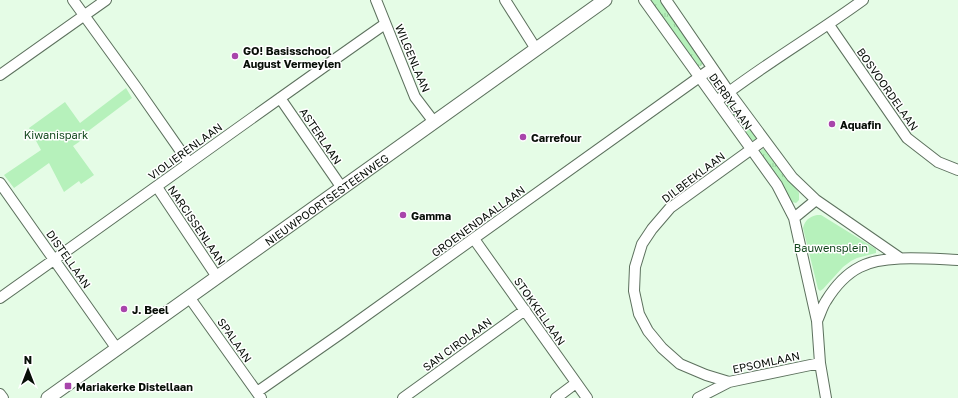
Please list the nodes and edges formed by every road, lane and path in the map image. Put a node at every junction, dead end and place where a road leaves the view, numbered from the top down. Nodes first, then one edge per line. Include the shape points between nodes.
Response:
1 (73, 0) edge
2 (106, 0) edge
3 (376, 0) edge
4 (505, 0) edge
5 (605, 0) edge
6 (644, 0) edge
7 (666, 0) edge
8 (863, 0) edge
9 (84, 15) junction
10 (385, 24) junction
11 (828, 25) junction
12 (536, 49) junction
13 (712, 68) junction
14 (0, 75) edge
15 (700, 77) junction
16 (729, 92) junction
17 (280, 98) junction
18 (717, 101) junction
19 (434, 122) junction
20 (764, 140) junction
21 (751, 150) junction
22 (188, 163) junction
23 (958, 170) edge
24 (1, 185) edge
25 (157, 187) junction
26 (342, 188) junction
27 (816, 200) junction
28 (794, 218) junction
29 (474, 239) junction
30 (900, 258) junction
31 (55, 260) junction
32 (958, 260) edge
33 (217, 277) junction
34 (190, 297) junction
35 (0, 298) edge
36 (525, 310) junction
37 (817, 321) junction
38 (117, 348) junction
39 (820, 363) junction
40 (729, 382) junction
41 (576, 383) junction
42 (0, 394) edge
43 (259, 395) edge
44 (3, 398) edge
45 (48, 398) edge
46 (403, 398) edge
47 (556, 398) edge
48 (587, 398) edge
49 (698, 398) edge
50 (826, 398) edge

1 - 9 street
2 - 9 street
3 - 10 street, WILGENLAAN
4 - 12 street
5 - 12 main road, NIEUWPOORTSESTEENWEG
6 - 15 street, DERBYLAAN
7 - 13 street, DERBYLAAN
8 - 11 street
9 - 14 street
9 - 22 street
10 - 17 street, VIOLIERENLAAN
10 - 19 street, WILGENLAAN via 415,97
11 - 16 street
11 - 23 street, BOSVOORDELAAN via 907,138 938,162
12 - 19 main road, NIEUWPOORTSESTEENWEG
13 - 15 street, GROENENDAALLAAN
13 - 16 street, DERBYLAAN
15 - 18 street, DERBYLAAN
15 - 29 street, GROENENDAALLAAN
16 - 18 street
16 - 20 street, DERBYLAAN
17 - 22 street, VIOLIERENLAAN
17 - 26 street, ASTERLAAN
18 - 21 street, DERBYLAAN
19 - 26 main road, NIEUWPOORTSESTEENWEG
20 - 21 street, DILBEEKLAAN
20 - 27 street, DERBYLAAN via 792,177
21 - 28 street, DERBYLAAN via 777,185
21 - 40 street, DILBEEKLAAN via 670,208 642,244 635,267 634,290 639,314 648,331 680,364
22 - 25 street, VIOLIERENLAAN
24 - 31 street, DISTELLAAN
25 - 31 street, VIOLIERENLAAN
25 - 33 street, NARCISSENLAAN
26 - 33 main road, NIEUWPOORTSESTEENWEG
27 - 28 street
27 - 30 street
28 - 37 street
29 - 36 street, STOKKELLAAN
29 - 43 street, GROENENDAALLAAN
30 - 32 street
30 - 37 street via 869,263 852,272 825,302
31 - 35 street, VIOLIERENLAAN
31 - 38 street, DISTELLAAN
33 - 34 main road, NIEUWPOORTSESTEENWEG
34 - 38 main road, NIEUWPOORTSESTEENWEG
34 - 43 street, SPALAAN
36 - 41 street, STOKKELLAAN
36 - 46 street, SAN CIROLAAN
37 - 39 street
38 - 45 main road, NIEUWPOORTSESTEENWEG
39 - 40 street, EPSOMLAAN
39 - 50 street
40 - 49 street, EPSOMLAAN
41 - 47 street
41 - 48 street, STOKKELLAAN
42 - 44 street

